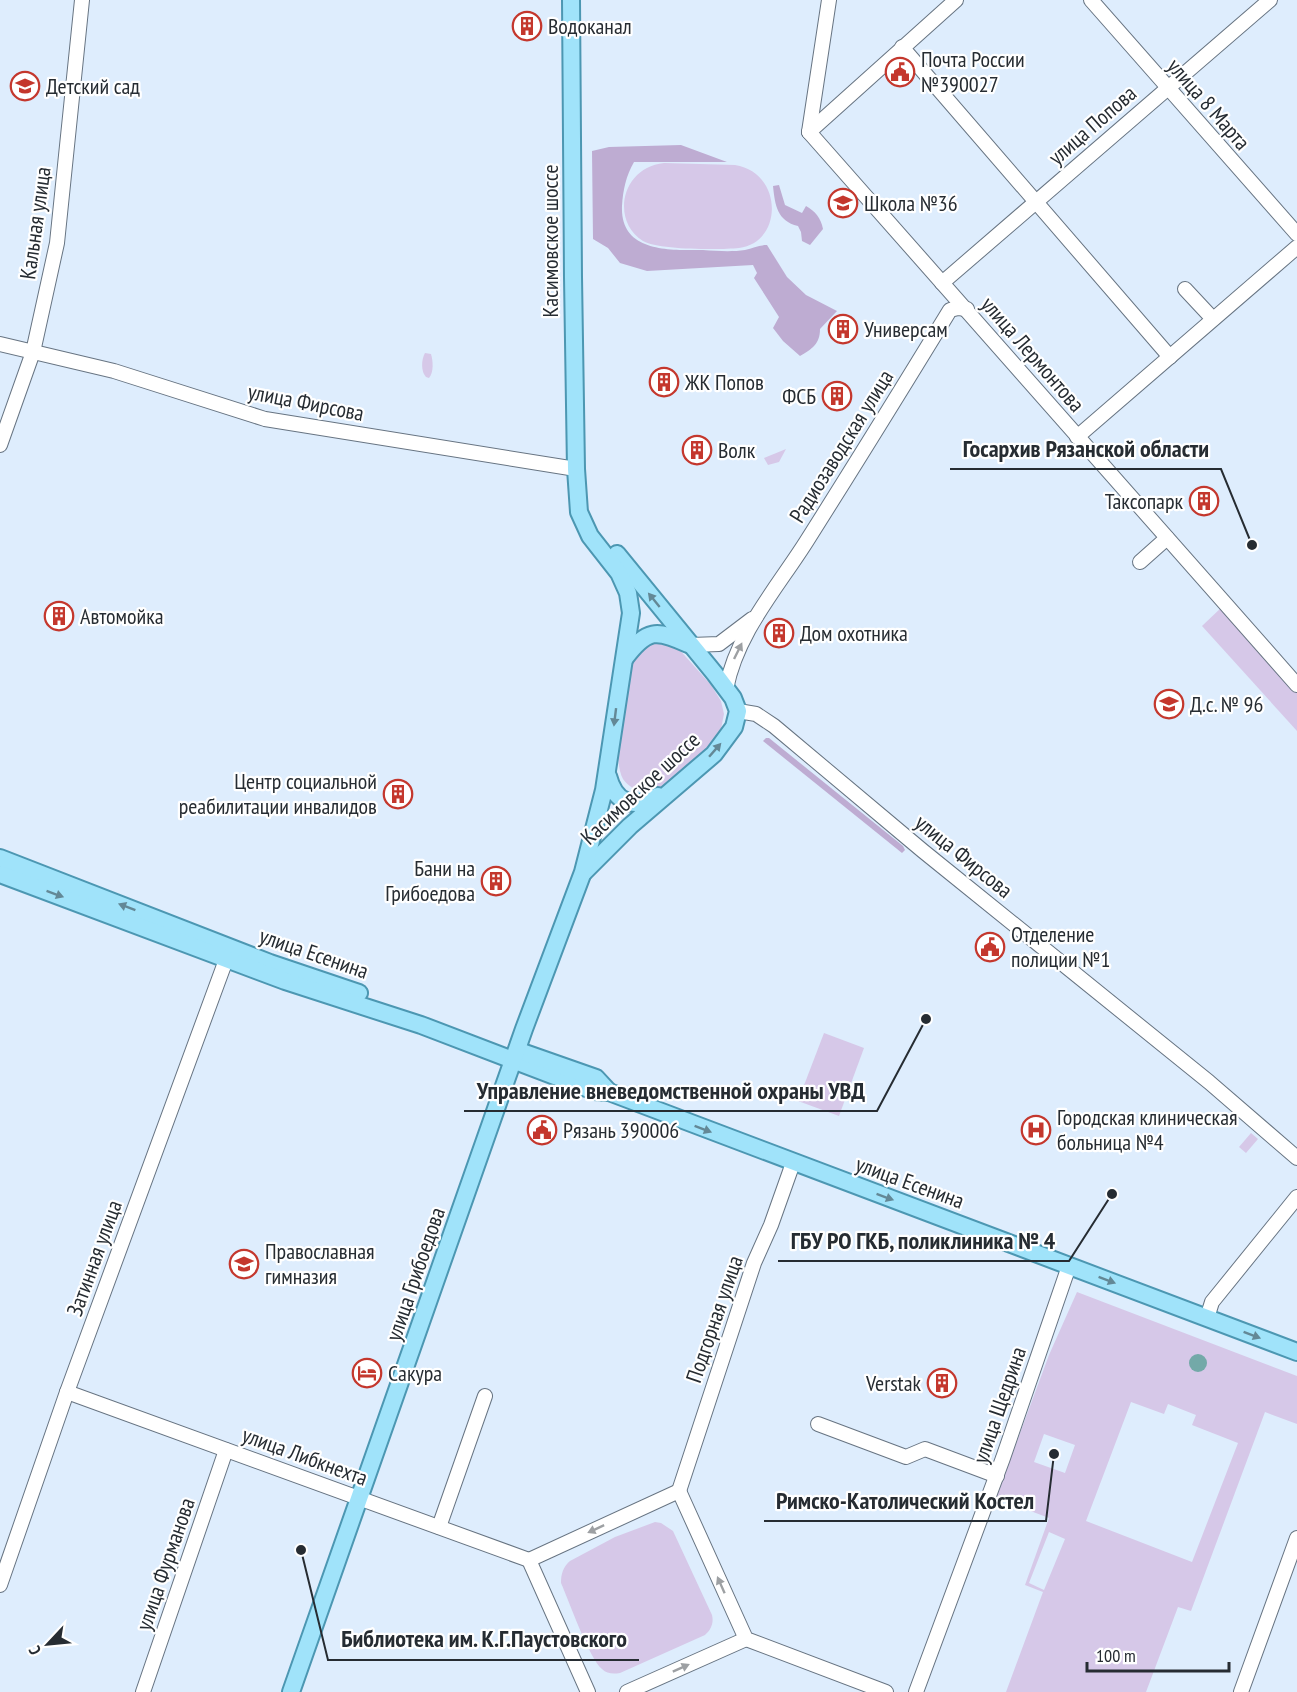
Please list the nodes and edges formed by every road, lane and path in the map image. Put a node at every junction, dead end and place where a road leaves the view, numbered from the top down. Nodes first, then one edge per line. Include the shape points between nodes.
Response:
1 (82, 0) edge
2 (571, 0) edge
3 (830, 0) edge
4 (956, 0) edge
5 (1091, 0) edge
6 (1270, 0) edge
7 (902, 47) junction
8 (1166, 88) junction
9 (809, 132) junction
10 (1036, 202) junction
11 (1297, 234) edge
12 (1297, 247) edge
13 (942, 283) junction
14 (1185, 289) dead end
15 (967, 309) junction
16 (1214, 320) junction
17 (0, 344) edge
18 (33, 352) junction
19 (1170, 357) junction
20 (1077, 437) junction
21 (0, 446) edge
22 (577, 475) junction
23 (1167, 538) junction
24 (1140, 562) dead end
25 (756, 616) junction
26 (691, 645) junction
27 (624, 659) junction
28 (1297, 685) edge
29 (726, 689) junction
30 (738, 711) junction
31 (610, 787) junction
32 (672, 789) junction
33 (630, 826) junction
34 (0, 858) edge
35 (583, 872) junction
36 (0, 874) edge
37 (228, 952) junction
38 (515, 1056) junction
39 (1297, 1158) edge
40 (794, 1163) junction
41 (1297, 1197) edge
42 (1069, 1266) junction
43 (1207, 1318) junction
44 (1297, 1352) edge
45 (67, 1392) junction
46 (485, 1396) dead end
47 (818, 1425) dead end
48 (226, 1450) junction
49 (997, 1476) junction
50 (679, 1491) junction
51 (360, 1498) junction
52 (439, 1527) junction
53 (1297, 1539) edge
54 (529, 1560) junction
55 (0, 1585) edge
56 (746, 1639) junction
57 (143, 1692) edge
58 (291, 1692) edge
59 (588, 1692) edge
60 (627, 1692) edge
61 (886, 1692) edge
62 (916, 1692) edge
63 (1241, 1692) edge

1 - 18 street, Кальная улица via 57,243
2 - 22 main road, Касимовское шоссе
3 - 9 street
4 - 7 street
5 - 8 street, улица 8 Марта
6 - 8 street, улица Попова
7 - 9 street
7 - 10 street
8 - 10 street, улица Попова
8 - 11 street, улица 8 Марта
9 - 13 street, улица Лермонтова
10 - 13 street, улица Попова
10 - 19 street
12 - 16 street
13 - 15 street, улица Лермонтова
14 - 16 street
15 - 20 street, улица Лермонтова
15 - 25 street, Радиозаводская улица via 950,310
16 - 19 street
17 - 18 street, улица Фирсова
18 - 21 street, Кальная улица
18 - 22 street, улица Фирсова via 114,371 265,419
19 - 20 street
20 - 23 street, улица Лермонтова
26 -> 22 main road, Касимовское шоссе via 602,536 591,518
22 - 27 main road, Касимовское шоссе via 579,512 590,536 619,573 628,593 631,613
23 - 24 street
23 - 28 street, улица Лермонтова
25 - 26 street via 720,644
29 -> 25 street via 729,671
26 - 27 main road via 669,635 651,634 638,641
26 - 29 main road, Касимовское шоссе
27 -> 31 main road, Касимовское шоссе
29 - 30 main road, Касимовское шоссе
32 -> 30 main road, Касимовское шоссе via 714,754 734,727
30 - 39 street, улица Фирсова via 756,714 774,726
31 - 32 main road via 632,803 646,802
31 - 33 main road
31 - 35 main road, Касимовское шоссе
32 - 33 main road, Касимовское шоссе
33 - 35 main road, Касимовское шоссе
37 -> 34 main road, улица Есенина
35 - 38 main road, улица Грибоедова
36 -> 37 main road, улица Есенина
37 - 38 main road, улица Есенина via 285,981
37 - 45 street, Затинная улица
38 -> 40 main road, улица Есенина via 594,1091 609,1092
38 - 51 main road, улица Грибоедова
40 -> 42 main road, улица Есенина
40 - 50 street, Подгорная улица via 754,1263
41 - 43 street via 1212,1302
42 -> 43 main road, улица Есенина
42 - 49 street, улица Щедрина
43 -> 44 main road, улица Есенина
45 - 48 street, улица Либкнехта
45 - 55 street, Затинная улица
46 - 52 street
47 - 49 street via 906,1456 925,1449
48 - 51 street, улица Либкнехта
48 - 57 street, улица Фурманова
49 - 62 street, улица Щедрина
50 -> 54 street
56 -> 50 street
51 - 52 street, улица Либкнехта
51 - 58 main road, улица Грибоедова
52 - 54 street, улица Либкнехта
53 - 63 street
54 - 59 street
60 -> 56 street
56 - 61 street

